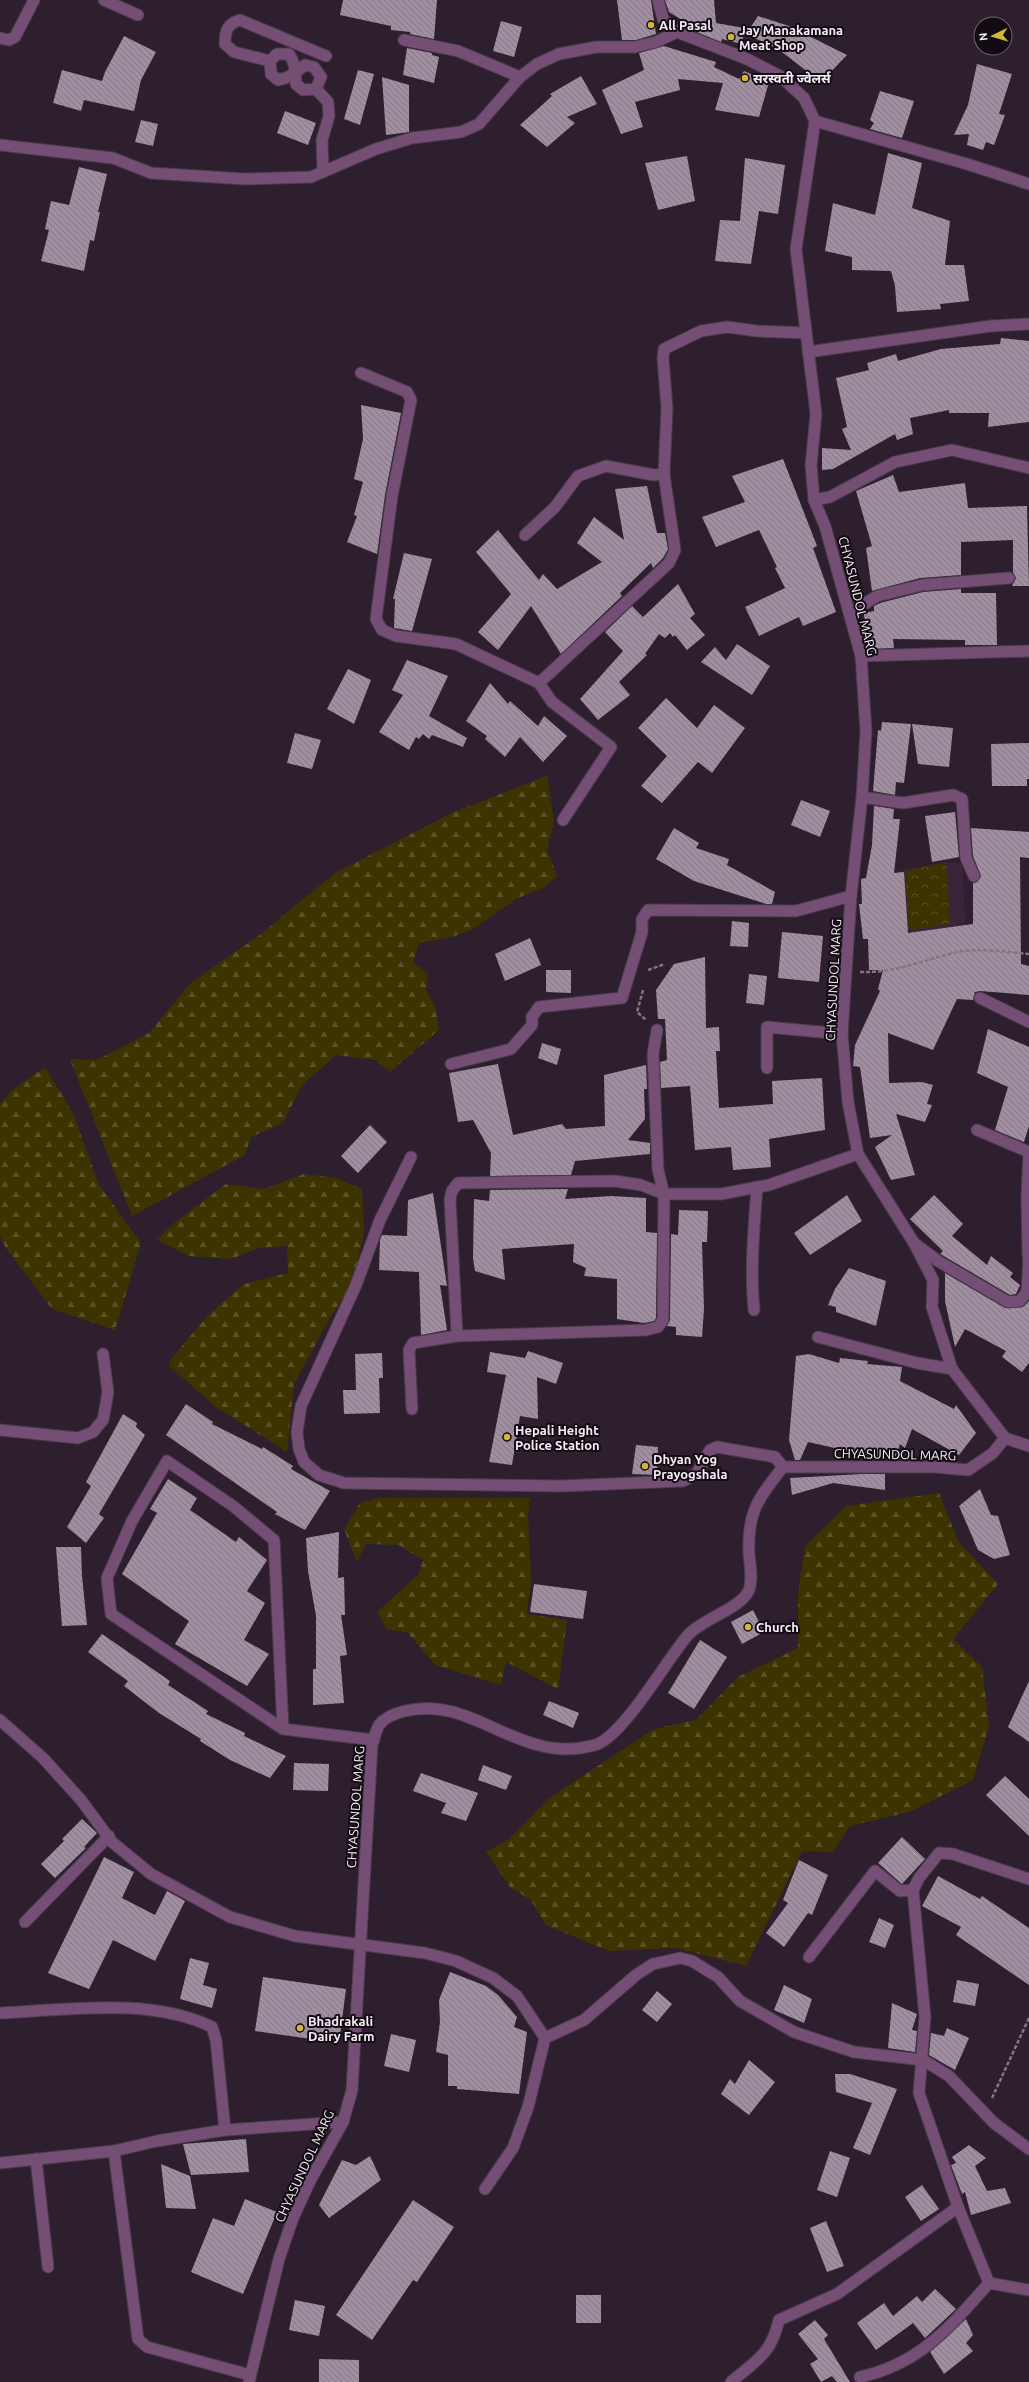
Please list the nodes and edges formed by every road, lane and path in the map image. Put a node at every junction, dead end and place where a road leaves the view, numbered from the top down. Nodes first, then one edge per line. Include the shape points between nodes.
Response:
1 (34, 0) edge
2 (104, 0) edge
3 (658, 0) edge
4 (138, 14) dead end
5 (677, 32) junction
6 (0, 38) edge
7 (404, 40) dead end
8 (326, 56) dead end
9 (270, 61) junction
10 (295, 72) junction
11 (520, 77) junction
12 (316, 89) junction
13 (815, 121) junction
14 (0, 144) edge
15 (323, 172) junction
16 (1029, 184) edge
17 (1029, 324) edge
18 (806, 333) junction
19 (808, 352) junction
20 (361, 373) dead end
21 (1029, 468) edge
22 (664, 474) junction
23 (814, 500) junction
24 (526, 535) dead end
25 (1009, 578) dead end
26 (850, 613) junction
27 (1029, 651) edge
28 (860, 656) junction
29 (539, 683) junction
30 (862, 797) junction
31 (563, 820) dead end
32 (974, 876) dead end
33 (851, 896) junction
34 (1029, 954) edge
35 (665, 964) dead end
36 (846, 972) junction
37 (647, 976) dead end
38 (645, 983) dead end
39 (980, 998) dead end
40 (1029, 1022) edge
41 (657, 1030) joint
42 (842, 1034) junction
43 (451, 1064) dead end
44 (767, 1068) dead end
45 (978, 1130) dead end
46 (1029, 1152) edge
47 (858, 1154) junction
48 (411, 1157) dead end
49 (757, 1187) junction
50 (664, 1194) junction
51 (914, 1243) junction
52 (1029, 1254) edge
53 (754, 1310) dead end
54 (457, 1336) junction
55 (818, 1337) dead end
56 (103, 1354) dead end
57 (952, 1369) junction
58 (412, 1409) dead end
59 (0, 1430) edge
60 (1005, 1438) junction
61 (1029, 1446) edge
62 (783, 1467) junction
63 (0, 1720) edge
64 (283, 1729) junction
65 (374, 1740) junction
66 (109, 1836) junction
67 (1029, 1879) edge
68 (913, 1890) junction
69 (25, 1922) dead end
70 (360, 1945) junction
71 (808, 1957) dead end
72 (0, 2013) edge
73 (1029, 2018) edge
74 (545, 2038) junction
75 (923, 2060) junction
76 (985, 2113) junction
77 (343, 2122) junction
78 (226, 2130) junction
79 (1029, 2149) edge
80 (114, 2151) junction
81 (36, 2159) junction
82 (0, 2163) edge
83 (485, 2189) dead end
84 (958, 2207) junction
85 (48, 2267) dead end
86 (989, 2283) junction
87 (1029, 2290) edge
88 (860, 2377) dead end
89 (250, 2379) edge
90 (731, 2382) edge

1 - 6 street via 15,37 8,40
2 - 4 street
3 - 5 street via 663,19
5 - 11 street via 656,42 635,47 596,48 559,54 537,64
5 - 13 street via 747,59 780,76 804,98
7 - 11 street via 458,51
8 - 9 street via 240,20 232,22 225,30 225,44 234,52
9 - 10 street via 277,54 289,54 295,62
9 - 10 street via 270,74 278,80 288,79
10 - 12 street via 296,84 303,90
10 - 12 street via 305,65 314,67 321,77
11 - 15 street via 479,124 461,132 412,138 376,149
12 - 15 street via 328,102 329,116 322,140
13 - 16 street
13 - 18 street, CHYASUNDOL MARG via 796,249
14 - 15 street via 113,158 151,173 244,179 311,177
17 - 19 street via 990,326
18 - 19 street, CHYASUNDOL MARG
18 - 22 street via 727,327 701,331 664,349 667,408
19 - 23 street, CHYASUNDOL MARG via 816,414 811,465
20 - 29 street via 407,392 411,400 392,496 376,620 382,630 396,636 456,644
21 - 23 street via 952,450 895,462 830,497
22 - 24 street via 606,466 578,476 554,507
22 - 29 street via 676,550 669,562
23 - 26 street, CHYASUNDOL MARG via 825,526
25 - 26 street via 922,584 878,596
26 - 28 street, CHYASUNDOL MARG
27 - 28 street
28 - 30 street, CHYASUNDOL MARG via 866,730
29 - 31 street via 552,702 611,747
30 - 32 street via 903,803 953,795 962,799 966,858
30 - 33 street, CHYASUNDOL MARG
33 - 36 street, CHYASUNDOL MARG
33 - 43 street via 796,911 648,910 642,919 642,932 622,998 539,1007 532,1017 532,1026 511,1050
34 - 36 path via 1001,951 954,952 891,971
35 - 37 path via 648,968
36 - 42 street, CHYASUNDOL MARG
38 - 41 path via 637,1012
39 - 40 street
41 - 50 street via 653,1054 658,1170
42 - 44 street via 766,1027
42 - 47 street, CHYASUNDOL MARG via 848,1102
45 - 46 street
46 - 52 street
47 - 49 street
47 - 51 street, CHYASUNDOL MARG
48 - 62 street via 380,1220 356,1285 301,1406 297,1432 299,1449 304,1462 319,1475 344,1483 385,1485 473,1483 561,1486 684,1481 697,1474 710,1450 717,1447 775,1457
49 - 50 street via 721,1194
49 - 53 street via 753,1234
50 - 54 street via 663,1320 658,1327 646,1330
50 - 54 street via 641,1185 615,1181 458,1183 450,1199
51 - 52 street via 938,1261 1008,1302 1020,1301 1028,1292
51 - 57 street, CHYASUNDOL MARG via 933,1280 932,1307
54 - 58 street via 413,1343 409,1350
55 - 57 street via 917,1363
56 - 59 street via 108,1392 103,1420 93,1432 78,1438
57 - 60 street, CHYASUNDOL MARG
60 - 61 street
60 - 62 street, CHYASUNDOL MARG via 994,1453 968,1470 935,1467
62 - 65 street, CHYASUNDOL MARG via 766,1488 751,1518 748,1535 751,1580 749,1591 738,1602 689,1634 621,1726 597,1745 561,1749 537,1745 446,1708 422,1707 394,1713 379,1725
63 - 66 street via 43,1758
64 - 64 street via 111,1614 106,1578 132,1521 167,1462 234,1506 274,1540
64 - 65 street
65 - 70 street, CHYASUNDOL MARG
66 - 69 street
66 - 70 street via 112,1842 150,1874 230,1917 295,1936
67 - 68 street via 953,1854 939,1853
68 - 71 street via 900,1890 875,1871
68 - 75 street via 925,2017
70 - 74 street via 425,1953 456,1961 493,1978 517,1996
70 - 77 street, CHYASUNDOL MARG via 352,2090
72 - 78 street via 135,2008 194,2018 212,2027 216,2040
73 - 76 path
74 - 75 street via 584,2020 636,1975 653,1964 680,1958 692,1961 718,1977 740,2001 794,2032 854,2052
74 - 83 street via 528,2107 513,2148
75 - 76 street via 949,2076
75 - 84 street via 919,2093
76 - 79 street via 994,2123
77 - 78 street
77 - 89 street, CHYASUNDOL MARG via 311,2179 293,2218 279,2259
78 - 80 street
80 - 81 street
80 - 89 street via 138,2340 147,2347
81 - 82 street
81 - 85 street
84 - 86 street
84 - 90 street via 837,2294 779,2320 768,2351
86 - 87 street
86 - 88 street via 945,2332 915,2355 874,2374

